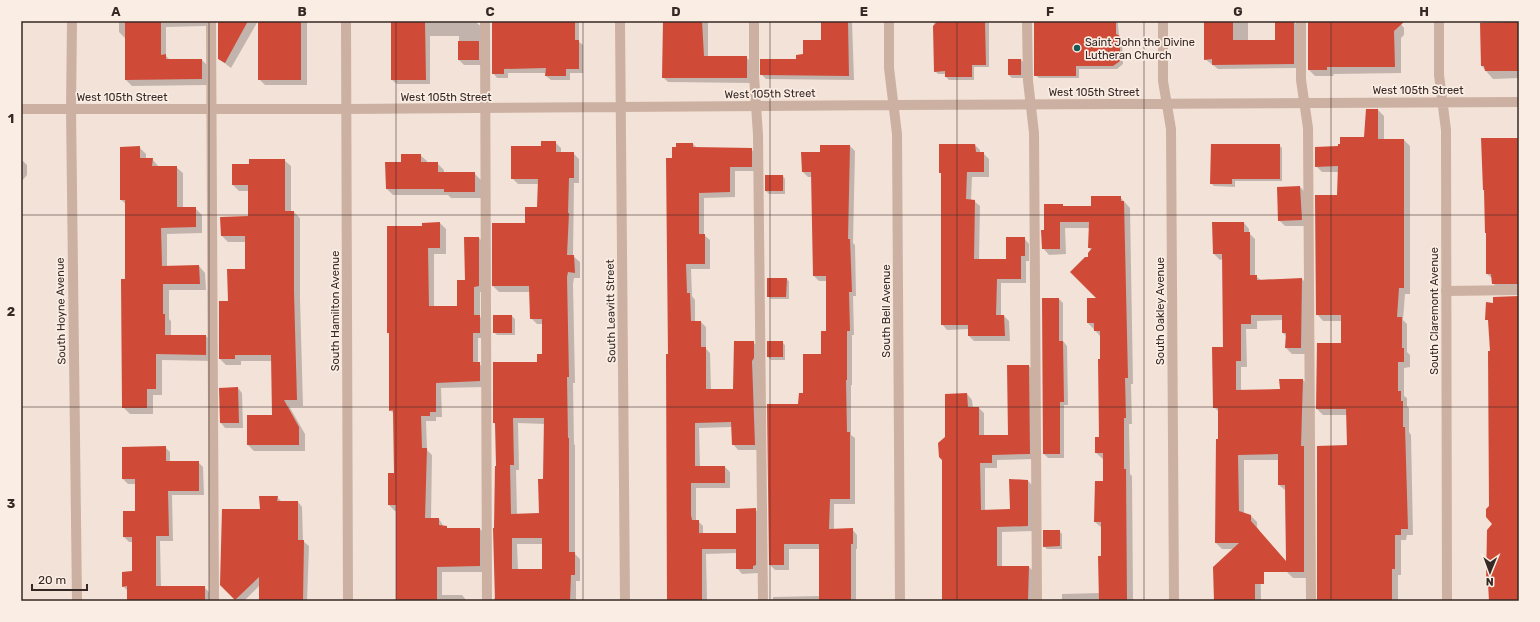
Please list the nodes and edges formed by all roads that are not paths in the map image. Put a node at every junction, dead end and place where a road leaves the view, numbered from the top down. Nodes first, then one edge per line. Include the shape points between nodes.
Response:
1 (72, 21) edge
2 (211, 21) edge
3 (346, 21) edge
4 (484, 21) edge
5 (620, 21) edge
6 (754, 21) edge
7 (889, 21) edge
8 (1027, 21) edge
9 (1163, 21) edge
10 (1301, 21) edge
11 (1439, 21) edge
12 (1443, 101) junction
13 (1304, 102) junction
14 (1519, 102) edge
15 (1030, 104) junction
16 (1166, 104) junction
17 (893, 105) junction
18 (756, 106) junction
19 (620, 108) junction
20 (21, 109) edge
21 (71, 109) junction
22 (212, 109) junction
23 (485, 109) junction
24 (346, 110) junction
25 (1519, 290) edge
26 (1446, 291) junction
27 (77, 601) edge
28 (214, 601) edge
29 (348, 601) edge
30 (487, 601) edge
31 (625, 601) edge
32 (762, 601) edge
33 (900, 601) edge
34 (1037, 601) edge
35 (1174, 601) edge
36 (1311, 601) edge
37 (1447, 601) edge

1 - 21 street, South Hoyne Avenue
2 - 22 street
3 - 24 street, South Hamilton Avenue
4 - 23 street
5 - 19 street, South Leavitt Street
6 - 18 street
7 - 17 street, South Bell Avenue via 889,68
8 - 15 street via 1027,78
9 - 16 street, South Oakley Avenue
10 - 13 street via 1301,80
11 - 12 street, South Claremont Avenue via 1439,75
12 - 13 street, West 105th Street
12 - 14 street, West 105th Street
12 - 26 street, South Claremont Avenue via 1446,130
13 - 16 street, West 105th Street
13 - 36 street via 1308,128
15 - 16 street, West 105th Street
15 - 17 street, West 105th Street
15 - 34 street via 1034,133
16 - 35 street, South Oakley Avenue via 1171,129
17 - 18 street, West 105th Street
17 - 33 street, South Bell Avenue via 896,134
18 - 19 street, West 105th Street
18 - 32 street
19 - 23 street, West 105th Street
19 - 31 street, South Leavitt Street
20 - 21 street, West 105th Street
21 - 22 street, West 105th Street
21 - 27 street, South Hoyne Avenue
22 - 24 street, West 105th Street
22 - 28 street
23 - 24 street, West 105th Street
23 - 30 street
24 - 29 street, South Hamilton Avenue
25 - 26 street
26 - 37 street, South Claremont Avenue

